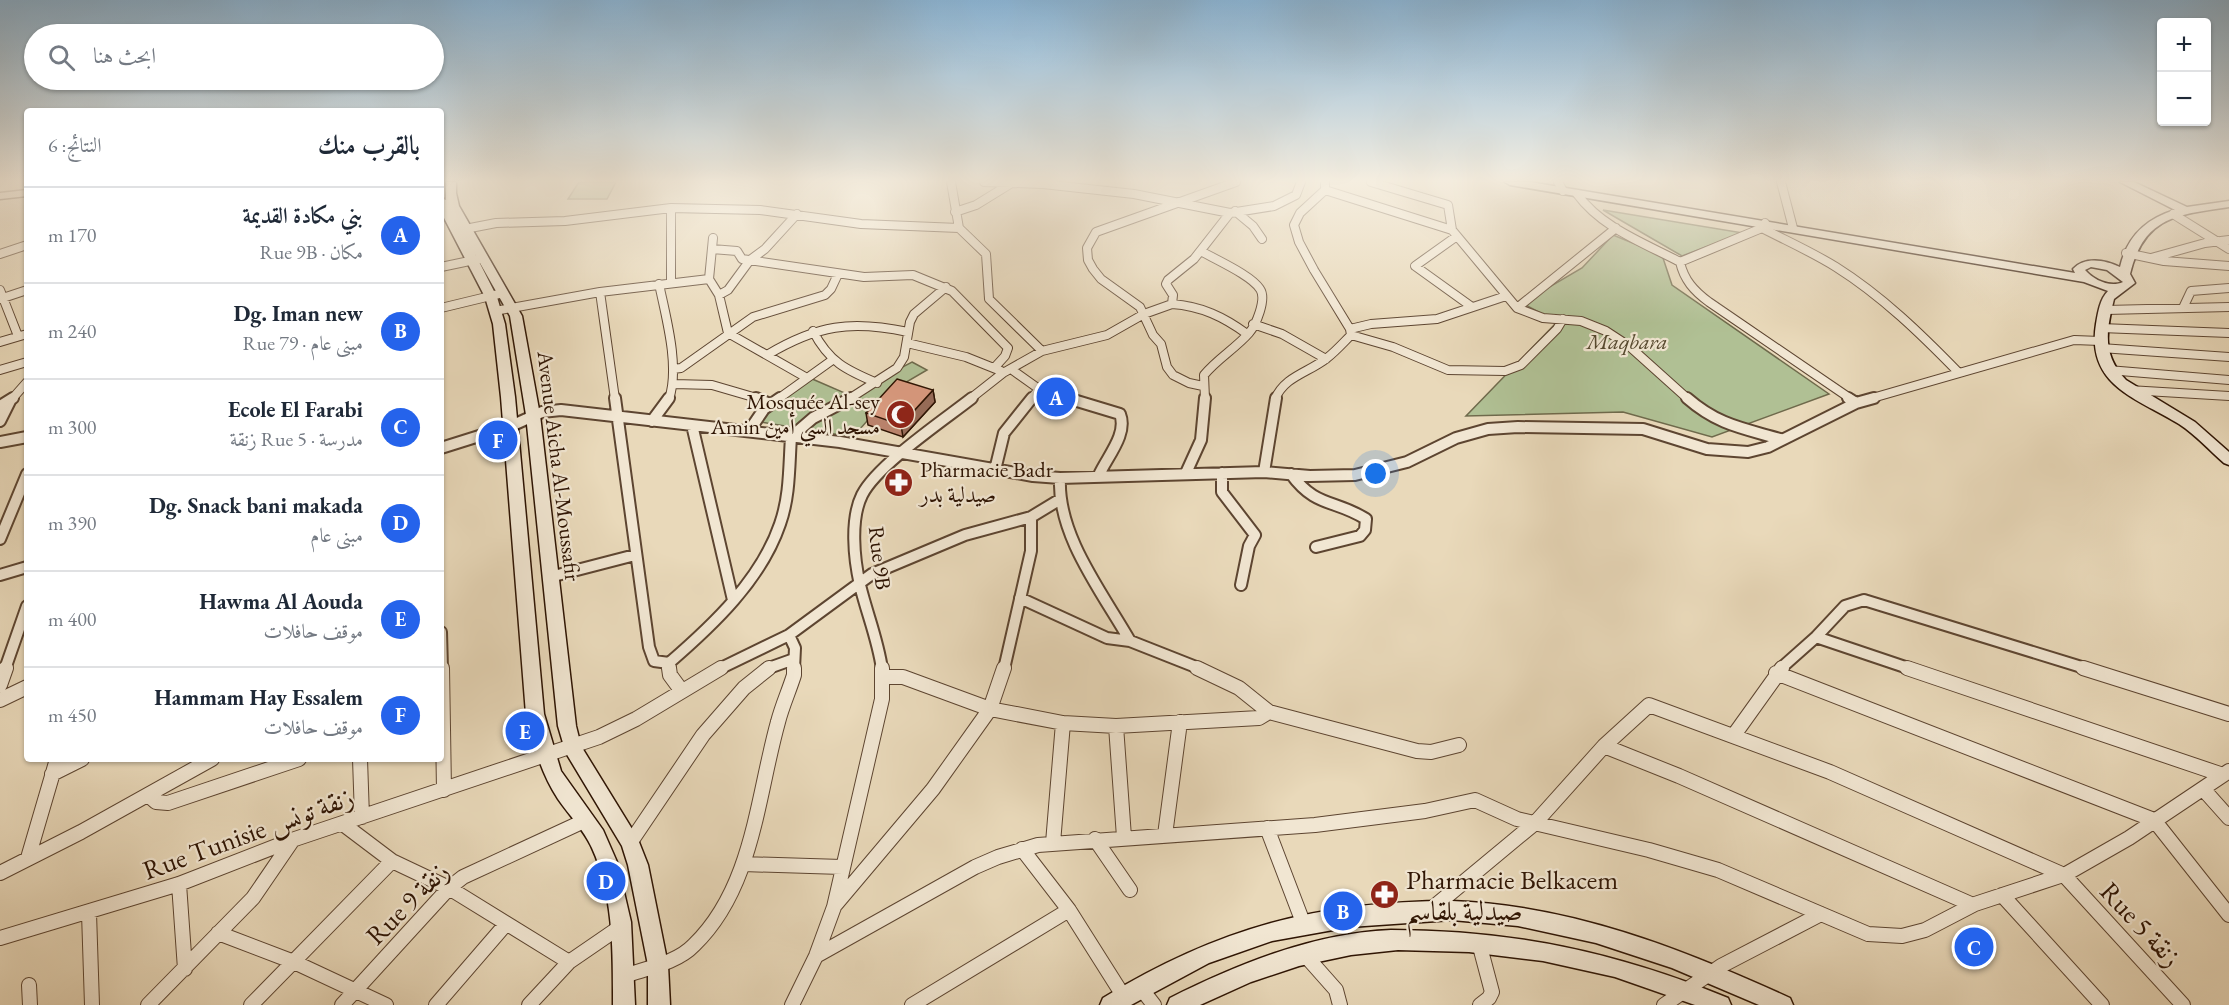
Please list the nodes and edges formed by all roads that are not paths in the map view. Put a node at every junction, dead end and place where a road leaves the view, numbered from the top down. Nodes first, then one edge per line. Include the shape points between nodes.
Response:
1 (453, 229) edge
2 (470, 229) edge
3 (671, 229) edge
4 (783, 229) edge
5 (960, 229) edge
6 (1106, 229) edge
7 (1219, 229) edge
8 (1255, 229) edge
9 (1295, 229) edge
10 (1444, 229) edge
11 (1454, 229) edge
12 (1615, 229) edge
13 (1618, 229) edge
14 (1754, 229) edge
15 (1770, 229) edge
16 (1798, 229) edge
17 (2147, 229) edge
18 (2197, 229) edge
19 (465, 230) joint
20 (1455, 233) junction
21 (713, 238) dead end
22 (1262, 239) dead end
23 (2229, 240) edge
24 (2217, 241) junction
25 (24, 246) edge
26 (712, 249) junction
27 (2229, 249) edge
28 (1201, 251) junction
29 (2126, 253) junction
30 (0, 254) edge
31 (2148, 259) junction
32 (477, 260) junction
33 (750, 260) junction
34 (1680, 262) junction
35 (444, 266) edge
36 (2229, 266) edge
37 (838, 274) junction
38 (2087, 274) junction
39 (2124, 274) junction
40 (709, 279) junction
41 (671, 282) junction
42 (659, 284) junction
43 (946, 287) junction
44 (2119, 288) junction
45 (2229, 288) edge
46 (24, 291) edge
47 (600, 292) junction
48 (719, 295) junction
49 (1, 296) edge
50 (1506, 296) junction
51 (500, 302) junction
52 (1172, 304) junction
53 (2107, 304) junction
54 (1472, 307) junction
55 (2229, 307) edge
56 (444, 308) edge
57 (1517, 308) junction
58 (2183, 309) junction
59 (1144, 314) junction
60 (12, 318) junction
61 (1563, 319) junction
62 (0, 322) edge
63 (1253, 324) junction
64 (813, 331) junction
65 (908, 332) junction
66 (1351, 332) junction
67 (728, 333) junction
68 (2229, 333) edge
69 (1247, 334) junction
70 (23, 335) edge
71 (2101, 339) junction
72 (0, 342) edge
73 (907, 343) junction
74 (1042, 351) junction
75 (767, 355) junction
76 (2229, 357) edge
77 (1326, 359) junction
78 (831, 361) junction
79 (24, 363) edge
80 (673, 369) junction
81 (0, 370) edge
82 (1003, 370) junction
83 (2108, 370) junction
84 (1959, 373) junction
85 (807, 378) junction
86 (2229, 380) edge
87 (877, 383) junction
88 (674, 384) junction
89 (24, 385) edge
90 (1203, 386) junction
91 (1039, 389) junction
92 (2129, 390) junction
93 (2229, 396) edge
94 (10, 401) junction
95 (1856, 403) junction
96 (770, 404) junction
97 (0, 406) edge
98 (533, 415) junction
99 (617, 415) junction
100 (0, 421) edge
101 (652, 421) junction
102 (692, 425) junction
103 (511, 426) junction
104 (749, 431) junction
105 (790, 437) junction
106 (24, 438) edge
107 (1780, 439) junction
108 (0, 442) edge
109 (444, 447) edge
110 (903, 453) junction
111 (2229, 460) edge
112 (994, 470) junction
113 (1264, 472) junction
114 (1222, 473) junction
115 (1186, 474) junction
116 (1291, 474) junction
117 (1099, 475) junction
118 (1060, 478) junction
119 (24, 481) edge
120 (1059, 500) junction
121 (1031, 517) junction
122 (0, 539) edge
123 (1316, 547) dead end
124 (635, 555) junction
125 (24, 568) edge
126 (0, 574) edge
127 (550, 577) junction
128 (860, 585) junction
129 (1241, 585) dead end
130 (1020, 598) junction
131 (733, 600) junction
132 (24, 615) edge
133 (789, 635) junction
134 (1816, 637) junction
135 (1130, 641) junction
136 (748, 655) junction
137 (794, 659) junction
138 (669, 663) junction
139 (762, 671) junction
140 (1776, 673) junction
141 (883, 677) junction
142 (0, 685) edge
143 (24, 688) edge
144 (681, 690) junction
145 (0, 700) edge
146 (990, 709) junction
147 (1269, 712) junction
148 (2229, 714) edge
149 (1180, 722) junction
150 (1063, 723) junction
151 (1116, 726) junction
152 (1734, 735) junction
153 (1459, 745) dead end
154 (1604, 746) junction
155 (572, 748) junction
156 (544, 755) junction
157 (56, 762) edge
158 (76, 762) edge
159 (207, 762) edge
160 (290, 762) edge
161 (360, 762) edge
162 (443, 762) edge
163 (2226, 773) edge
164 (52, 774) junction
165 (444, 790) junction
166 (2204, 790) junction
167 (148, 795) junction
168 (362, 818) junction
169 (2229, 818) edge
170 (2154, 820) junction
171 (584, 821) junction
172 (343, 824) junction
173 (1534, 824) junction
174 (1267, 828) junction
175 (1165, 835) junction
176 (1124, 837) junction
177 (1095, 839) junction
178 (292, 840) junction
179 (630, 843) junction
180 (1053, 843) junction
181 (1022, 849) junction
182 (28, 858) junction
183 (392, 861) junction
184 (743, 864) junction
185 (842, 867) junction
186 (0, 873) edge
187 (2064, 875) junction
188 (179, 884) junction
189 (449, 888) junction
190 (1130, 890) dead end
191 (2002, 895) junction
192 (1973, 905) junction
193 (834, 907) junction
194 (1069, 910) junction
195 (1428, 911) junction
196 (89, 913) junction
197 (1821, 914) junction
198 (2229, 915) edge
199 (506, 924) junction
200 (1305, 925) junction
201 (620, 927) junction
202 (218, 933) junction
203 (0, 938) edge
204 (1479, 943) junction
205 (1305, 955) junction
206 (816, 956) junction
207 (294, 962) junction
208 (569, 963) junction
209 (658, 965) junction
210 (185, 969) junction
211 (1710, 972) junction
212 (624, 975) junction
213 (29, 985) dead end
214 (1684, 989) junction
215 (355, 991) junction
216 (1125, 996) edge
217 (30, 1005) edge
218 (92, 1005) edge
219 (148, 1005) edge
220 (251, 1005) edge
221 (342, 1005) edge
222 (386, 1005) edge
223 (436, 1005) edge
224 (529, 1005) edge
225 (624, 1005) edge
226 (659, 1005) edge
227 (792, 1005) edge
228 (912, 1005) edge
229 (1154, 1005) edge
230 (1178, 1005) edge
231 (1340, 1005) edge
232 (1480, 1005) edge
233 (1664, 1005) edge
234 (1720, 1005) edge
235 (1782, 1005) edge
236 (2102, 1005) edge
237 (2183, 1005) edge

1 - 32 main road, Avenue Aicha Al-Moussafir
2 - 19 street
3 - 41 street
4 - 33 street
5 - 74 street via 986,254 989,298
6 - 59 street via 1096,232 1087,248 1088,260 1097,275
7 - 28 street
8 - 22 street
9 - 66 street via 1314,270
10 - 20 street
11 - 20 street
12 - 57 street
13 - 34 street
14 - 34 street
15 - 84 street via 1862,285 1924,335
16 - 38 main road via 2034,269
17 - 29 main road
18 - 24 street
19 - 32 main road, Avenue Aicha Al-Moussafir
20 - 50 street
20 - 54 street via 1415,266
21 - 26 street
23 - 24 street
24 - 27 street
24 - 31 street
25 - 30 street
26 - 33 street via 737,251 739,257
26 - 40 street
28 - 52 street via 1166,284 1173,295
28 - 63 street via 1262,291 1263,300
29 - 31 street
29 - 38 main road
29 - 39 main road
31 - 36 street
32 - 35 street
32 - 51 main road, Avenue Aicha Al-Moussafir
33 - 37 street
33 - 48 street via 728,290
34 - 95 street via 1688,284 1699,295
37 - 43 street via 913,275
37 - 67 street via 825,295 765,312
38 - 39 main road via 2105,265
38 - 44 main road
38 - 53 main road
39 - 44 main road via 2129,283
40 - 41 street
40 - 48 street
41 - 42 street
42 - 47 street
42 - 80 street
43 - 65 street via 914,314
43 - 82 street via 1008,348
44 - 53 main road
45 - 58 street via 2192,291
46 - 49 street
47 - 51 street
47 - 99 street
48 - 67 street
49 - 60 street
50 - 54 street
50 - 57 street
51 - 56 street
51 - 98 main road, Avenue Aicha Al-Moussafir via 516,316
51 - 103 main road, Avenue Aicha Al-Moussafir
52 - 59 street, Rue 9B
52 - 69 street via 1190,304 1214,312
53 - 58 street
53 - 71 main road
54 - 66 street via 1437,319 1371,324
55 - 58 street
57 - 61 street via 1543,318
59 - 74 street, Rue 9B via 1107,335
59 - 90 street via 1161,344 1167,368 1189,383
60 - 62 street
60 - 70 street
61 - 66 street via 1521,365 1505,371 1448,370
61 - 107 street via 1594,325 1622,341 1705,414
63 - 69 street
63 - 77 street via 1282,334
64 - 65 street via 859,323
64 - 75 street
64 - 78 street
65 - 73 street
66 - 77 street
67 - 75 street
67 - 80 street via 681,368
68 - 71 street
69 - 90 street via 1208,369
70 - 72 street
71 - 76 street
71 - 83 main road
71 - 84 street via 2074,340
73 - 82 street
73 - 87 street via 897,368
74 - 82 street, Rue 9B
75 - 85 street
77 - 113 street via 1293,377 1279,390
78 - 85 street
78 - 87 street
79 - 81 street
80 - 88 street
82 - 91 street
82 - 110 street, Rue 9B
83 - 86 street
83 - 92 main road
84 - 95 street
85 - 96 street
87 - 105 street via 813,418
88 - 96 street via 730,387
88 - 101 street via 669,399
89 - 94 street
90 - 115 street via 1201,440
91 - 112 street via 1004,433
91 - 117 street via 1120,414 1121,434
92 - 93 street
92 - 111 main road via 2186,422
94 - 97 street
94 - 100 street
95 - 107 street
96 - 104 street
98 - 99 street via 561,410
98 - 103 street
98 - 127 main road, Avenue Aicha Al-Moussafir
99 - 101 street
99 - 124 street
101 - 102 street
102 - 104 street
102 - 131 street
103 - 109 street
103 - 156 main road, Avenue Aicha Al-Moussafir via 531,682
104 - 105 street
105 - 110 street
105 - 131 street via 786,502 780,524 768,551
106 - 108 street
107 - 116 street via 1761,449 1740,452 1707,449 1643,429 1498,429 1456,438 1407,462 1354,475
110 - 112 street
110 - 128 street, Rue 9B via 881,470 859,502 854,530
112 - 118 street
113 - 114 street
113 - 116 street
114 - 115 street
114 - 129 street via 1222,492 1255,535
115 - 117 street
116 - 123 street via 1315,501 1366,519 1360,536
117 - 118 street
118 - 120 street
119 - 122 street
120 - 121 street, Rue Tunisie زنقة تونس
120 - 135 street via 1070,537
121 - 128 street, Rue Tunisie زنقة تونس via 965,535 872,574
121 - 130 street via 1031,551
124 - 127 street
124 - 138 street via 649,651 654,661
125 - 126 street
127 - 155 main road, Avenue Aicha Al-Moussafir
128 - 133 street, Rue Tunisie زنقة تونس
128 - 141 street, Rue 9B via 879,646
130 - 135 street via 1075,626 1107,638
130 - 146 street via 1003,675
131 - 138 street
132 - 142 street
133 - 136 street, Rue Tunisie زنقة تونس
133 - 137 street via 795,648
134 - 140 street
134 - 148 street via 1845,606 1868,601
134 - 163 street
135 - 147 street via 1239,688
136 - 139 street
136 - 144 street, Rue Tunisie زنقة تونس
137 - 139 street
137 - 184 street via 794,675 778,722
138 - 144 street via 670,675
139 - 179 street via 703,735
140 - 152 street
140 - 170 street
141 - 146 street via 911,679
141 - 185 street, Rue 9B via 867,772
143 - 145 street
144 - 155 street, Rue Tunisie زنقة تونس via 636,719
146 - 150 street
146 - 193 street via 933,789
147 - 149 street via 1259,718
147 - 153 street via 1417,751
149 - 151 street
149 - 175 street
150 - 151 street
150 - 180 street
151 - 176 street
152 - 154 street via 1649,705
152 - 187 street via 1873,789
154 - 173 street
154 - 192 street
155 - 156 street, Rue Tunisie زنقة تونس
155 - 179 main road, Avenue Aicha Al-Moussafir
156 - 165 street, Rue Tunisie زنقة تونس
156 - 171 main road, Avenue Aicha Al-Moussafir
157 - 164 street
158 - 164 street
159 - 167 street
160 - 167 street via 168,803 156,802
161 - 168 street
162 - 165 street
163 - 166 street
164 - 182 street
165 - 168 street, Rue Tunisie زنقة تونس
166 - 169 street
166 - 170 street
167 - 182 street
168 - 172 street, Rue Tunisie زنقة تونس
170 - 187 street via 2135,836
170 - 198 street
171 - 189 street, Rue 9 زنقة via 463,877
171 - 201 main road, Avenue Aicha Al-Moussafir via 599,840 607,860
172 - 178 street, Rue Tunisie زنقة تونس
172 - 183 street
173 - 174 street via 1485,803 1467,800 1402,815
173 - 195 street
173 - 197 street via 1718,870
174 - 175 street
174 - 200 street
175 - 176 street
176 - 177 street
177 - 180 street
177 - 190 street
178 - 188 street, Rue Tunisie زنقة تونس
178 - 202 street via 253,898
179 - 209 main road, Avenue Aicha Al-Moussafir
180 - 181 street
181 - 194 street
181 - 206 street via 975,867
182 - 186 street
183 - 189 street
183 - 207 street
184 - 185 street
184 - 209 street via 723,910 707,931 694,946
185 - 193 street, Rue 9B
187 - 191 street
187 - 237 street, Rue 5 زنقة
188 - 196 street, Rue Tunisie زنقة تونس
188 - 210 street
189 - 199 street
189 - 215 street, Rue 9 زنقة
191 - 192 street
191 - 236 street
192 - 197 street via 1918,934 1900,937 1868,934
193 - 206 street, Rue 9B
194 - 216 street
194 - 228 street
195 - 200 main road
195 - 211 main road via 1478,912 1540,921 1625,943
196 - 203 street, Rue Tunisie زنقة تونس
196 - 218 street
197 - 211 street
199 - 208 street
199 - 223 street
200 - 216 main road via 1217,949
201 - 208 street
201 - 212 main road, Avenue Aicha Al-Moussafir
202 - 207 street
202 - 210 street
204 - 205 main road via 1399,939
204 - 214 main road via 1587,959
204 - 232 street via 1492,992
205 - 230 main road via 1252,971
205 - 231 street via 1336,990
206 - 227 street, Rue 9B
207 - 215 street
207 - 220 street
208 - 224 street
209 - 212 street
209 - 226 main road, Avenue Aicha Al-Moussafir
210 - 219 street
211 - 214 street
211 - 235 main road
212 - 225 main road, Avenue Aicha Al-Moussafir
213 - 217 street
214 - 233 street
214 - 234 main road
215 - 221 street, Rue 9 زنقة
215 - 222 street
216 - 229 street

